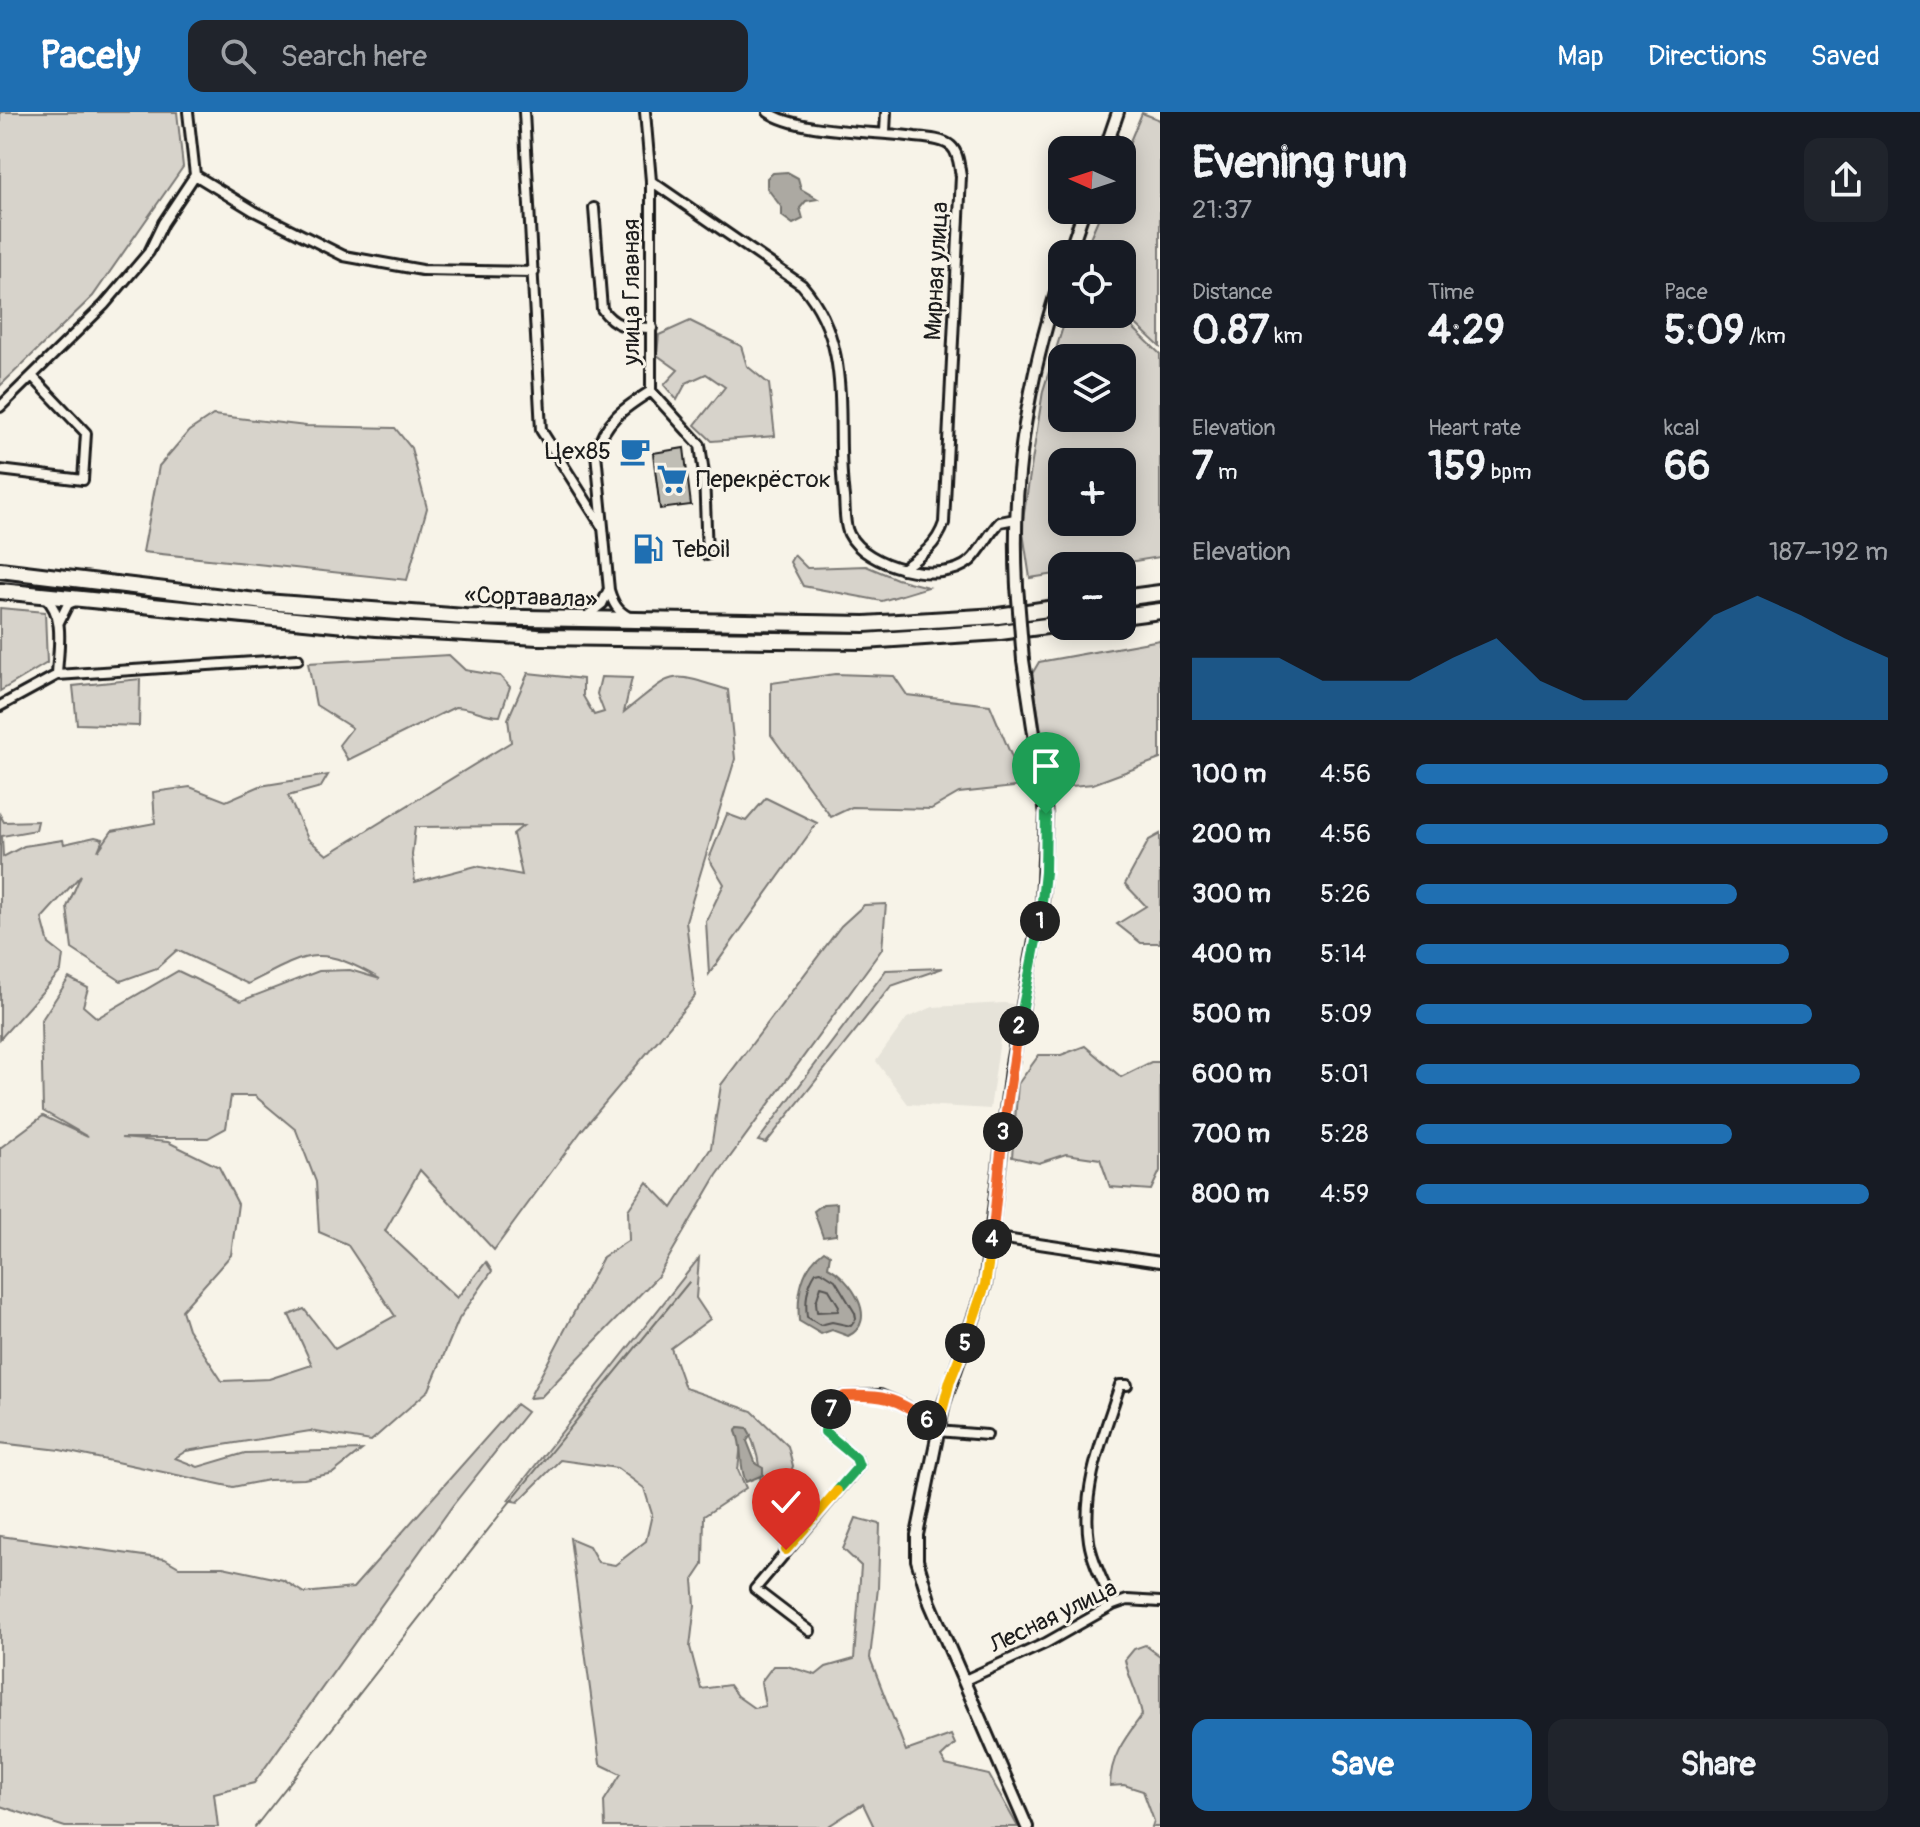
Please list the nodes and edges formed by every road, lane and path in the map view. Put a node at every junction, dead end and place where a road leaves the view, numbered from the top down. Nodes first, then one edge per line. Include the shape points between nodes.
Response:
1 (188, 112) edge
2 (524, 112) edge
3 (645, 112) edge
4 (768, 112) edge
5 (886, 112) edge
6 (1118, 112) edge
7 (885, 132) junction
8 (1110, 136) edge
9 (195, 175) junction
10 (651, 181) junction
11 (594, 208) dead end
12 (534, 272) junction
13 (1048, 322) edge
14 (652, 328) junction
15 (32, 376) junction
16 (651, 391) junction
17 (0, 407) edge
18 (0, 470) edge
19 (1015, 519) junction
20 (603, 529) junction
21 (707, 555) dead end
22 (902, 569) junction
23 (0, 570) edge
24 (609, 590) junction
25 (0, 591) edge
26 (1160, 593) edge
27 (45, 596) junction
28 (1136, 596) edge
29 (78, 600) junction
30 (1048, 609) edge
31 (1160, 611) edge
32 (1136, 614) edge
33 (559, 620) junction
34 (59, 622) junction
35 (655, 623) junction
36 (1048, 626) edge
37 (298, 659) dead end
38 (57, 675) junction
39 (0, 706) edge
40 (992, 1237) junction
41 (1160, 1262) edge
42 (1127, 1385) dead end
43 (937, 1431) junction
44 (987, 1435) dead end
45 (1160, 1602) edge
46 (1113, 1605) junction
47 (810, 1631) dead end
48 (965, 1680) junction
49 (1027, 1827) edge

1 - 9 street
2 - 12 street
3 - 10 street, улица Главная
4 - 7 street, Мирная улица via 797,125
5 - 7 street
6 - 8 street
7 - 22 street, Мирная улица via 951,146 961,176 944,523 931,548
9 - 12 street via 344,256 422,270
9 - 15 street via 149,252
10 - 14 street, улица Главная
10 - 22 street via 802,285 821,307 834,346 841,398 842,484 849,534
11 - 14 street via 602,309 621,327
12 - 20 street via 541,430
13 - 19 street via 1030,384
14 - 16 street, улица Главная
15 - 17 street
15 - 18 street via 86,433 83,480
16 - 20 street, улица Главная via 618,413 600,434 596,453
16 - 21 street via 700,445
19 - 22 street via 1000,522 968,563 945,572
19 - 40 street, bridge via 1023,660 1046,814 1045,872 1011,1069
20 - 24 street, улица Главная
23 - 33 highway, «Сортавала» via 265,602
24 - 33 street via 592,614
24 - 35 street via 620,613
25 - 27 highway, «Сортавала»
26 - 28 highway
27 - 29 highway, «Сортавала»
27 - 34 street
29 - 34 street via 68,604
29 - 36 highway, «Сортавала» via 376,628 538,637 864,641
30 - 35 highway, «Сортавала» via 865,624
31 - 32 highway
33 - 35 highway, «Сортавала»
34 - 38 street
37 - 38 street
38 - 39 street
40 - 41 street
40 - 43 street via 985,1285
42 - 46 street via 1120,1385 1095,1459 1087,1520 1089,1545
43 - 44 street
43 - 47 street via 906,1406 880,1395 844,1396 827,1413 825,1432 859,1466 755,1589
43 - 48 street via 917,1560
45 - 46 street, Лесная улица via 1127,1600
46 - 48 street, Лесная улица
48 - 49 street

